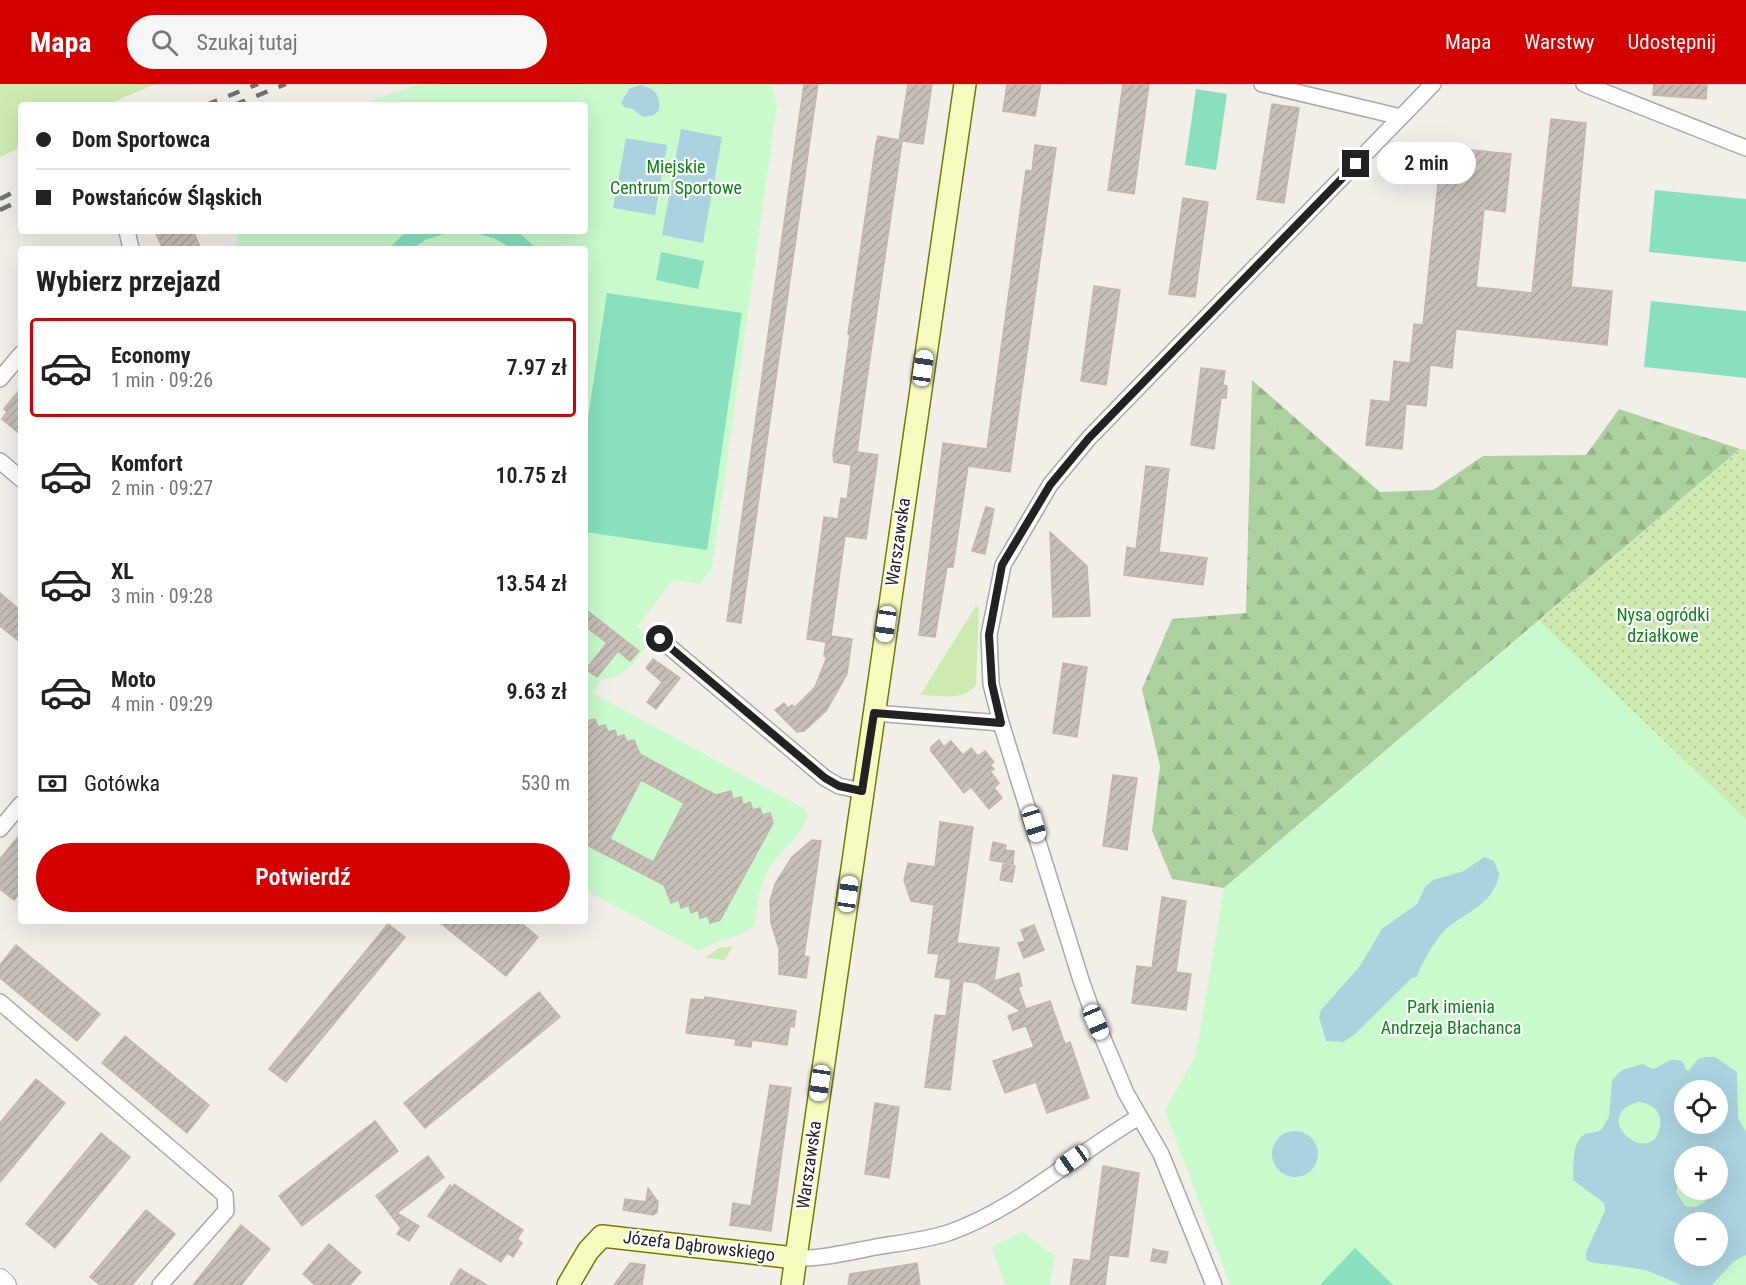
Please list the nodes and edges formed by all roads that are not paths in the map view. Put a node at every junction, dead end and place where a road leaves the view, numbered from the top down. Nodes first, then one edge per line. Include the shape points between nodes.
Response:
1 (965, 84) edge
2 (1262, 84) edge
3 (1433, 84) edge
4 (1584, 84) edge
5 (1401, 117) junction
6 (1746, 148) edge
7 (18, 358) edge
8 (0, 379) edge
9 (0, 461) edge
10 (18, 476) edge
11 (660, 639) dead end
12 (874, 713) junction
13 (1001, 723) junction
14 (862, 791) junction
15 (18, 808) edge
16 (0, 829) edge
17 (0, 1002) edge
18 (1139, 1117) junction
19 (795, 1258) junction
20 (0, 1280) edge
21 (6, 1285) edge
22 (160, 1285) edge
23 (568, 1285) edge
24 (792, 1285) edge
25 (1214, 1285) edge

1 - 12 main road, Warszawska
2 - 5 street
3 - 5 street
4 - 6 street
5 - 13 street via 1089,438 1050,485 1002,565 989,629 992,684
7 - 8 street
9 - 10 street
11 - 14 street via 825,778
12 - 13 street
12 - 14 main road, Warszawska
13 - 18 street via 1081,980
14 - 19 main road, Warszawska
15 - 16 street
17 - 22 street via 225,1195 226,1211
18 - 19 street via 1009,1204 964,1226 940,1235 857,1251
18 - 25 street via 1161,1154
19 - 23 main road, Józefa Dąbrowskiego via 602,1236
19 - 24 main road, Warszawska
20 - 21 street

